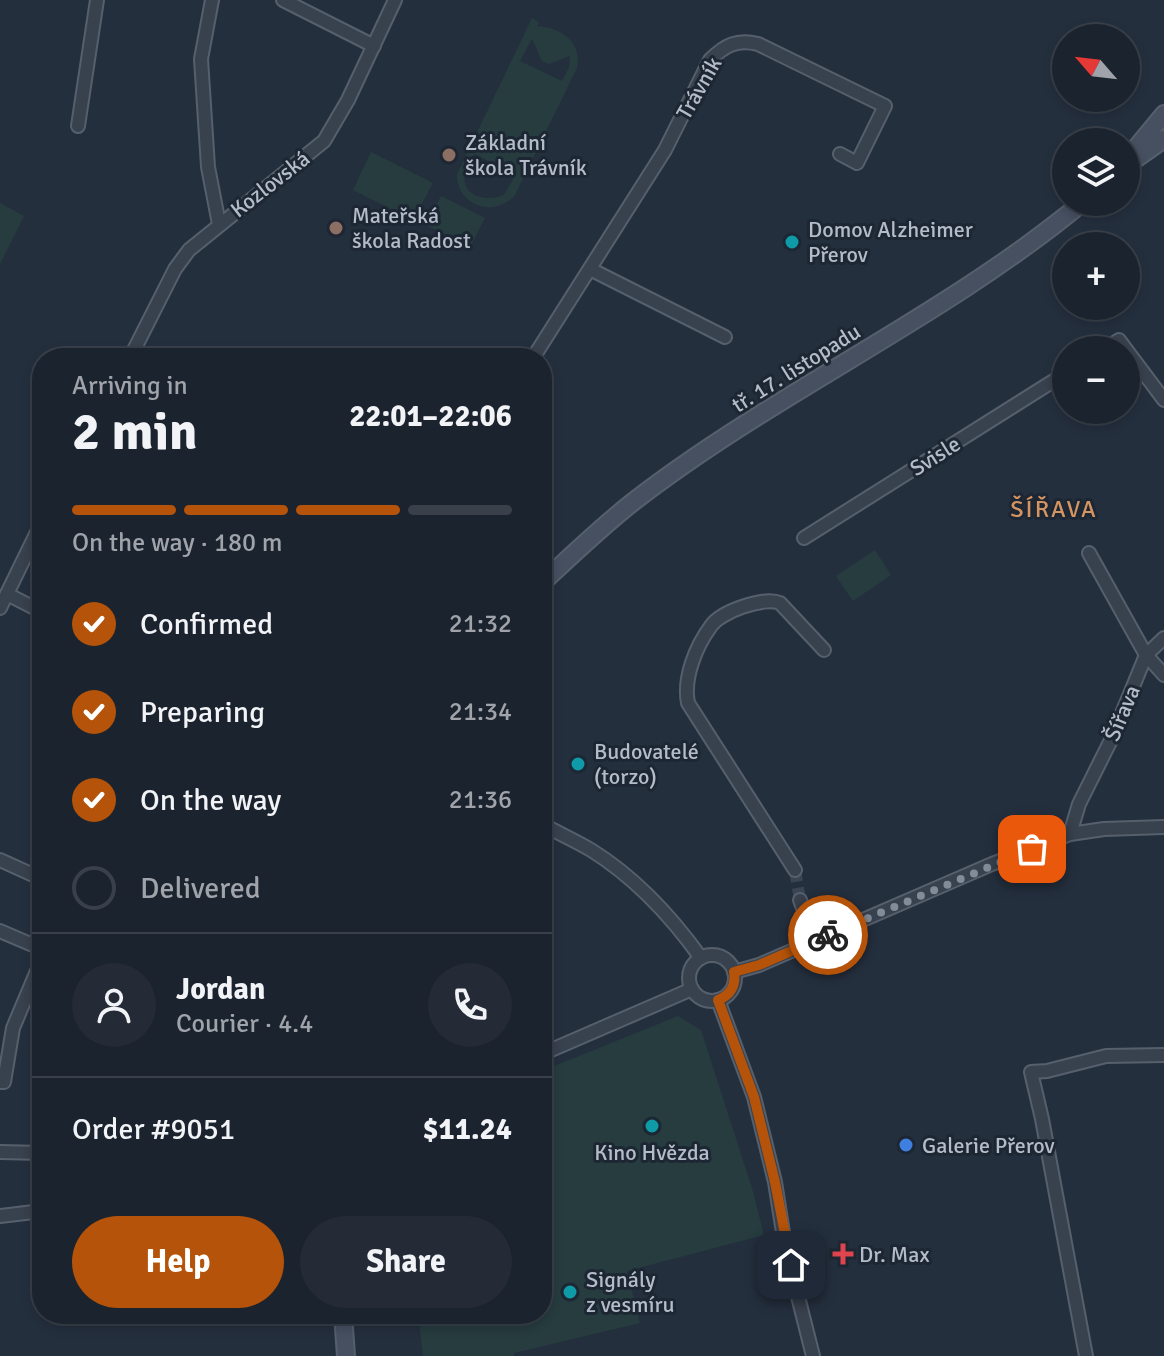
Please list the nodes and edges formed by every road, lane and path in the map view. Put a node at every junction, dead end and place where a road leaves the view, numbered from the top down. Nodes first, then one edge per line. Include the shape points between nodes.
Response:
1 (97, 0) edge
2 (212, 0) edge
3 (283, 0) edge
4 (395, 0) edge
5 (374, 46) junction
6 (1164, 114) edge
7 (78, 126) dead end
8 (1164, 139) edge
9 (1140, 143) edge
10 (840, 154) dead end
11 (1140, 156) edge
12 (1066, 216) edge
13 (219, 224) junction
14 (590, 269) junction
15 (725, 337) dead end
16 (135, 348) edge
17 (539, 348) edge
18 (1140, 368) edge
19 (1052, 382) edge
20 (1164, 400) edge
21 (804, 538) dead end
22 (32, 543) edge
23 (1089, 553) dead end
24 (552, 574) edge
25 (7, 594) junction
26 (32, 607) edge
27 (0, 608) edge
28 (1164, 638) edge
29 (824, 650) dead end
30 (1146, 655) junction
31 (1164, 675) edge
32 (1164, 827) edge
33 (552, 829) edge
34 (1070, 834) junction
35 (0, 860) edge
36 (795, 870) tunnel mouth
37 (32, 874) edge
38 (800, 900) tunnel mouth
39 (0, 931) edge
40 (815, 941) junction
41 (32, 945) edge
42 (701, 958) junction
43 (734, 972) junction
44 (32, 978) edge
45 (692, 989) junction
46 (718, 1000) junction
47 (6, 1028) edge
48 (552, 1050) edge
49 (1164, 1055) edge
50 (0, 1082) edge
51 (0, 1152) edge
52 (32, 1153) edge
53 (32, 1212) edge
54 (0, 1216) edge
55 (344, 1324) edge
56 (346, 1356) edge
57 (813, 1356) edge
58 (1086, 1356) edge

1 - 7 street
2 - 13 street via 201,59 208,167
3 - 5 street
4 - 5 street, Kozlovská
5 - 13 street, Kozlovská via 324,141
6 - 9 main road
8 - 11 main road
10 - 14 street, Trávník via 857,163 885,106 758,44 746,41 722,48 710,60 665,150
12 - 24 main road, tř. 17. listopadu via 949,299 700,454 632,503
13 - 16 street, Kozlovská via 175,269
14 - 15 street
14 - 17 street, Trávník
18 - 20 street
19 - 21 street, Svisle
22 - 25 street
23 - 30 street
25 - 26 street
25 - 27 street
28 - 30 street
29 - 36 street via 780,603 757,601 712,623 685,688 688,703
30 - 31 street
30 - 34 street, Šířava
32 - 34 street
33 - 42 street via 628,877 671,917
34 - 40 street
35 - 37 street
38 - 40 street
39 - 41 street
40 - 43 street
42 - 43 street via 721,957
42 - 45 street via 691,969
43 - 46 street via 733,987
44 - 47 street
45 - 46 street via 703,999
45 - 48 street
46 - 57 street via 754,1097
47 - 50 street
49 - 58 street via 1106,1056 1031,1072
51 - 52 street
53 - 54 street
55 - 56 main road

